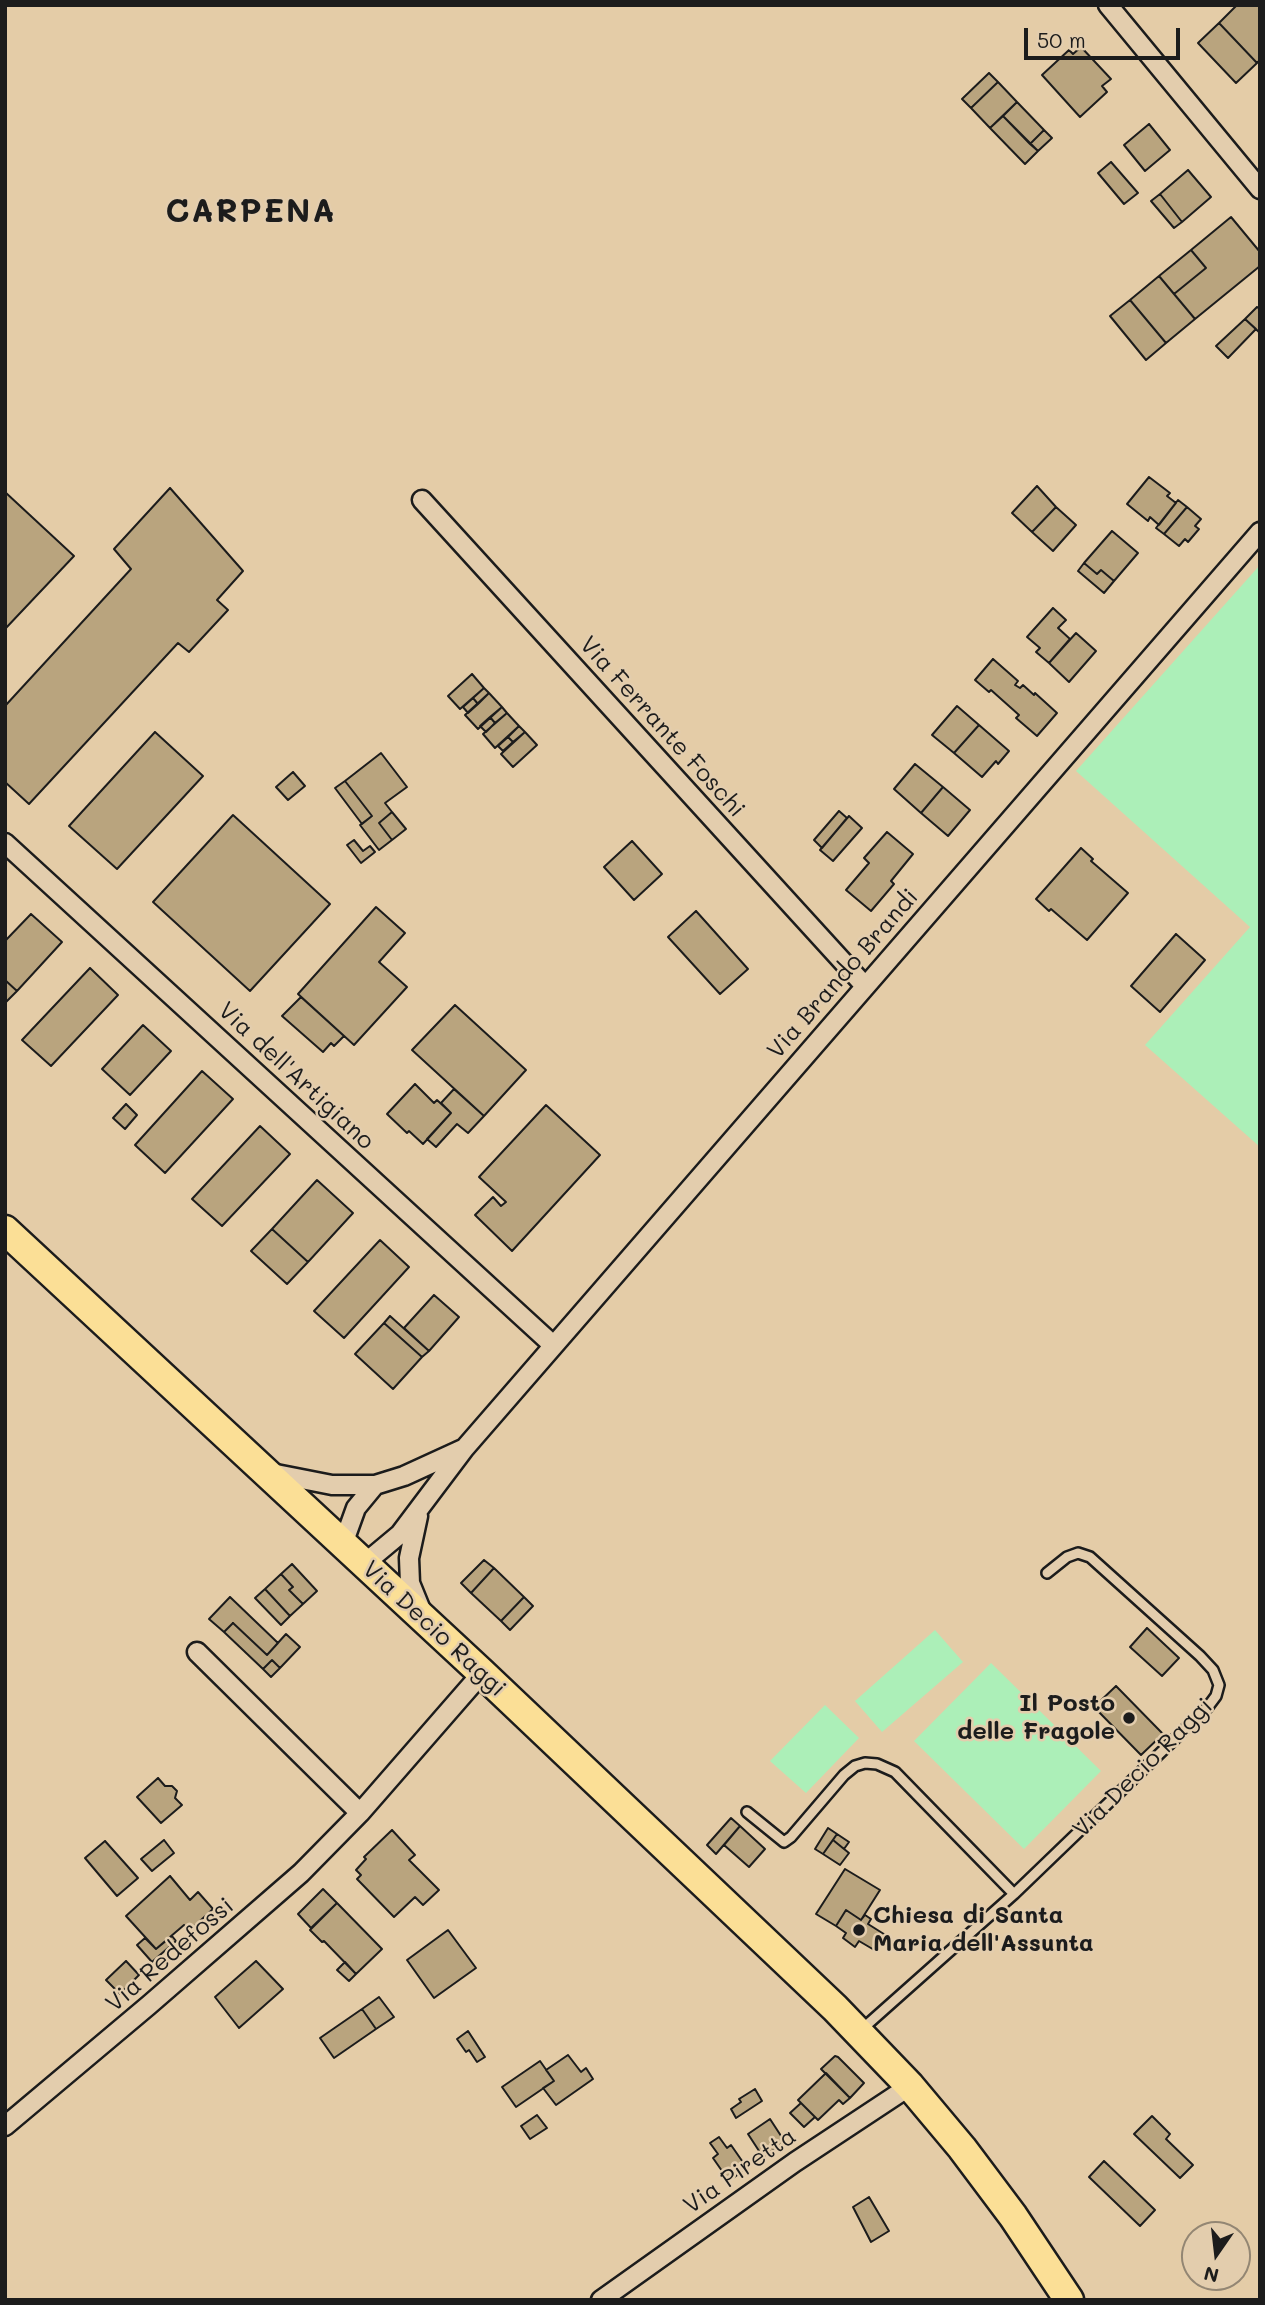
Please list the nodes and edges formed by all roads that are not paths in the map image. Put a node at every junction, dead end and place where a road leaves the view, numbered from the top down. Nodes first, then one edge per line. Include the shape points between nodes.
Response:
1 (1108, 5) edge
2 (1260, 189) edge
3 (422, 500) dead end
4 (1260, 533) edge
5 (5, 843) edge
6 (865, 986) junction
7 (5, 1230) edge
8 (553, 1345) junction
9 (464, 1448) junction
10 (265, 1471) junction
11 (375, 1485) junction
12 (419, 1511) junction
13 (343, 1544) junction
14 (364, 1564) junction
15 (1047, 1573) dead end
16 (425, 1620) junction
17 (197, 1653) dead end
18 (482, 1673) junction
19 (747, 1812) dead end
20 (360, 1813) junction
21 (1014, 1894) junction
22 (859, 2032) junction
23 (910, 2086) junction
24 (5, 2126) edge
25 (601, 2300) edge
26 (1069, 2300) edge

1 - 2 street
3 - 6 street, Via Ferrante Foschi
4 - 6 street, Via Brando Brandi
5 - 8 street, Via dell'Artigiano
6 - 8 street, Via Brando Brandi
7 - 10 main road, Via Decio Raggi
8 - 9 street, Via Brando Brandi
9 - 11 street, Via Brando Brandi
9 - 12 street, Via Brando Brandi
10 - 11 street, Via Brando Brandi via 332,1485
10 - 13 main road, Via Decio Raggi
11 - 13 street via 356,1508
12 - 14 street, Via Brando Brandi via 389,1545
12 - 16 street, Via Brando Brandi via 409,1558 410,1583
13 - 14 main road, Via Decio Raggi
14 - 16 main road, Via Decio Raggi
15 - 21 lane, Via Decio Raggi via 1078,1553 1090,1558 1200,1656 1219,1685 1207,1708
16 - 18 main road, Via Decio Raggi
17 - 20 street
18 - 20 street, Via Redefossi
18 - 22 main road, Via Decio Raggi
19 - 21 lane via 784,1842 844,1775 855,1766 877,1764 895,1772
20 - 24 street, Via Redefossi via 283,1889
21 - 22 lane, Via Decio Raggi
22 - 23 main road, Via Decio Raggi
23 - 25 street, Via Piretta
23 - 26 main road, Via Decio Raggi via 1013,2216

